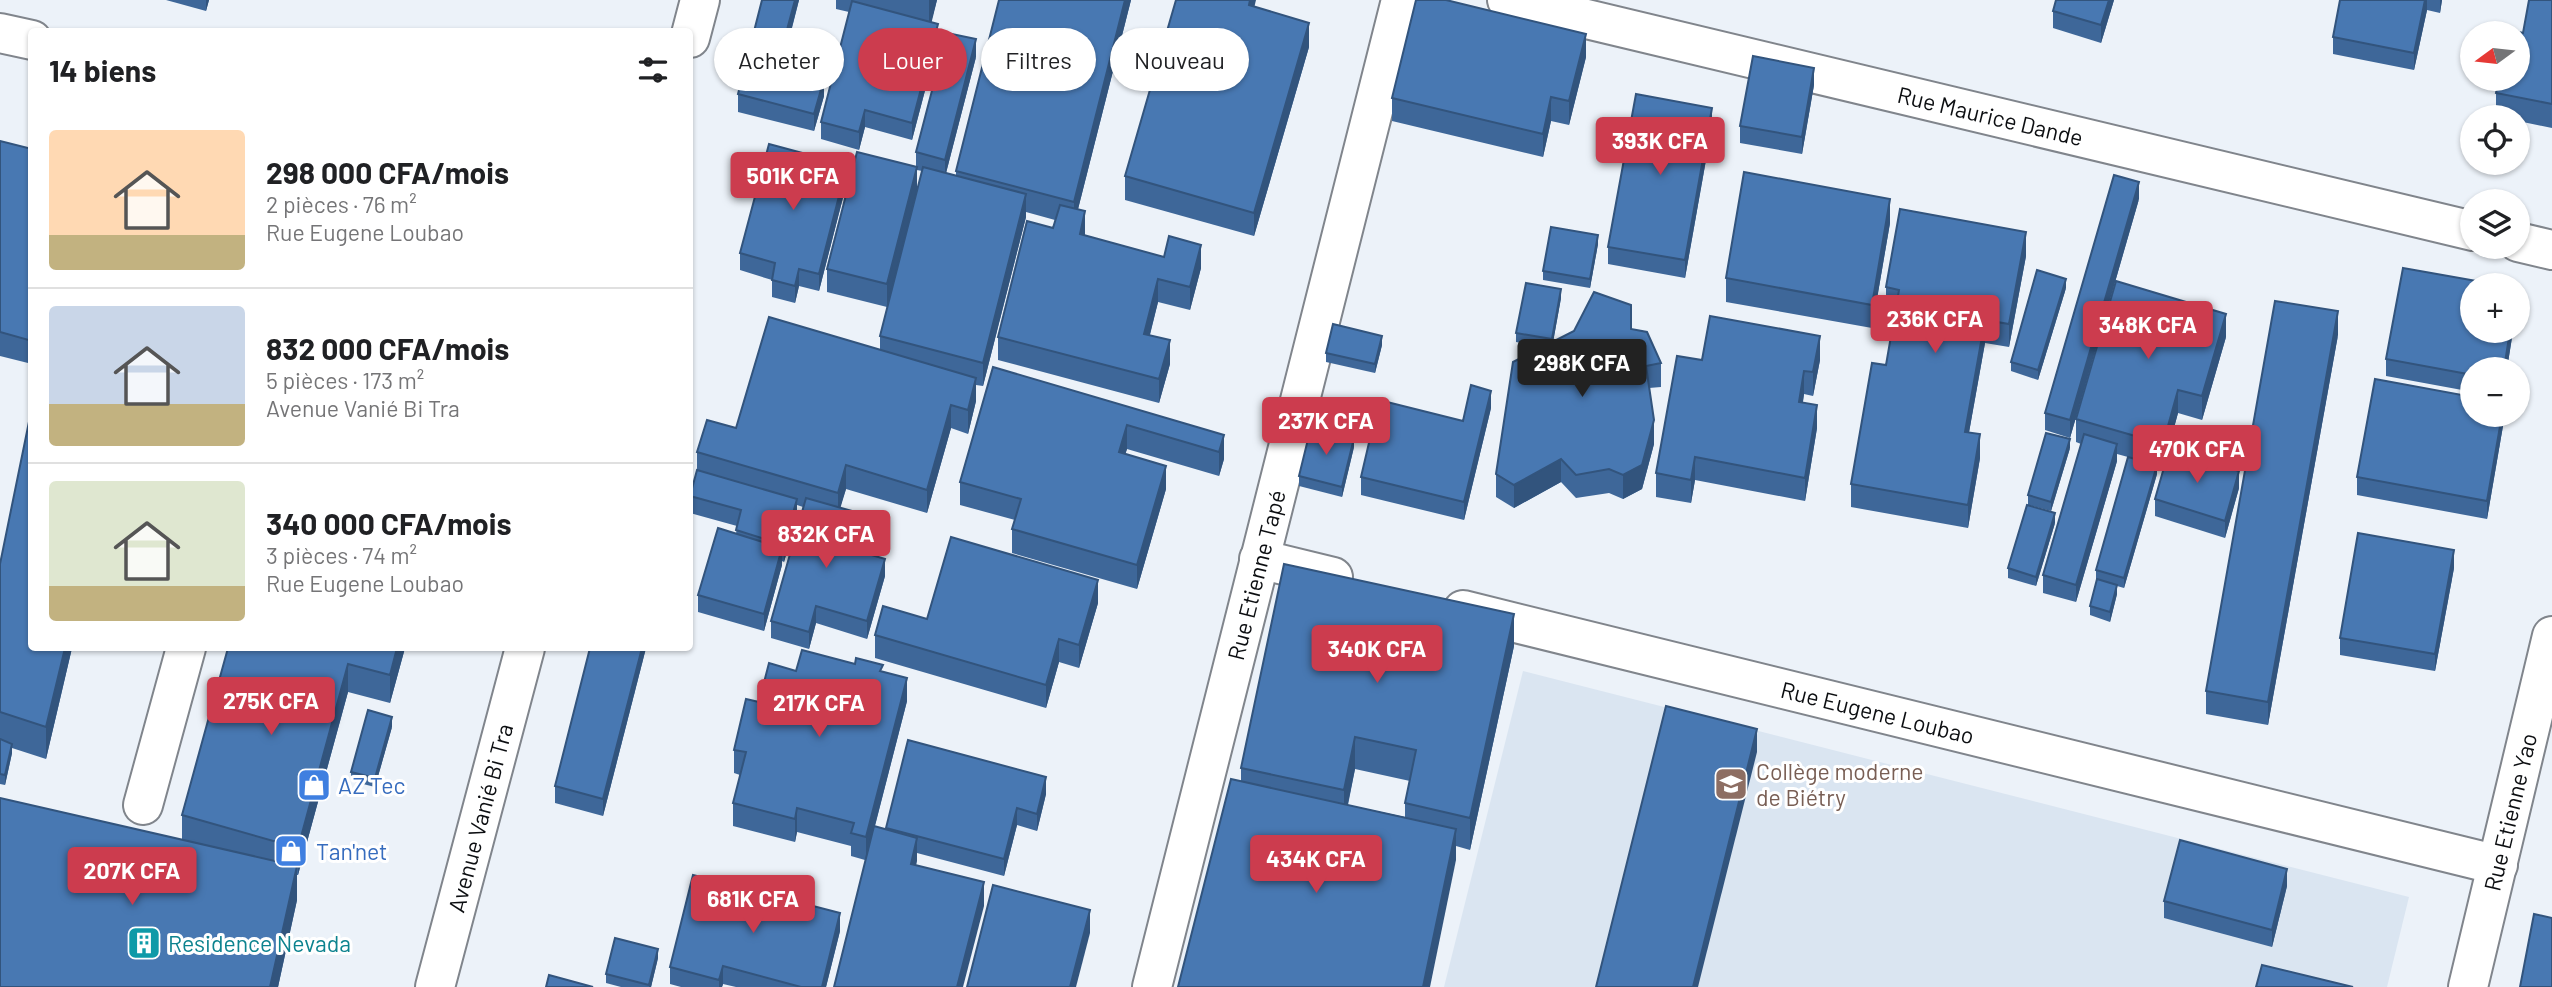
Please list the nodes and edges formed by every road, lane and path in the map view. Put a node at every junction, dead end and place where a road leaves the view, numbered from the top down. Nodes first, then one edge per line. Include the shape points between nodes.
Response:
1 (700, 0) edge
2 (1401, 0) edge
3 (1507, 0) edge
4 (693, 28) edge
5 (0, 33) edge
6 (28, 39) edge
7 (2460, 228) edge
8 (2530, 245) edge
9 (2552, 250) edge
10 (1259, 559) junction
11 (1367, 586) edge
12 (1434, 602) edge
13 (2552, 636) edge
14 (185, 651) edge
15 (524, 651) edge
16 (143, 805) dead end
17 (2498, 865) junction
18 (435, 987) edge
19 (1152, 987) edge
20 (2468, 987) edge

1 - 4 street
2 - 10 street, Rue Etienne Tapé
3 - 7 street, Rue Maurice Dande
5 - 6 street
8 - 9 street
10 - 11 street
10 - 19 street, Rue Etienne Tapé
12 - 17 street, Rue Eugene Loubao
13 - 17 street, Rue Etienne Yao
14 - 16 street
15 - 18 street, Avenue Vanié Bi Tra
17 - 20 street, Rue Etienne Yao

